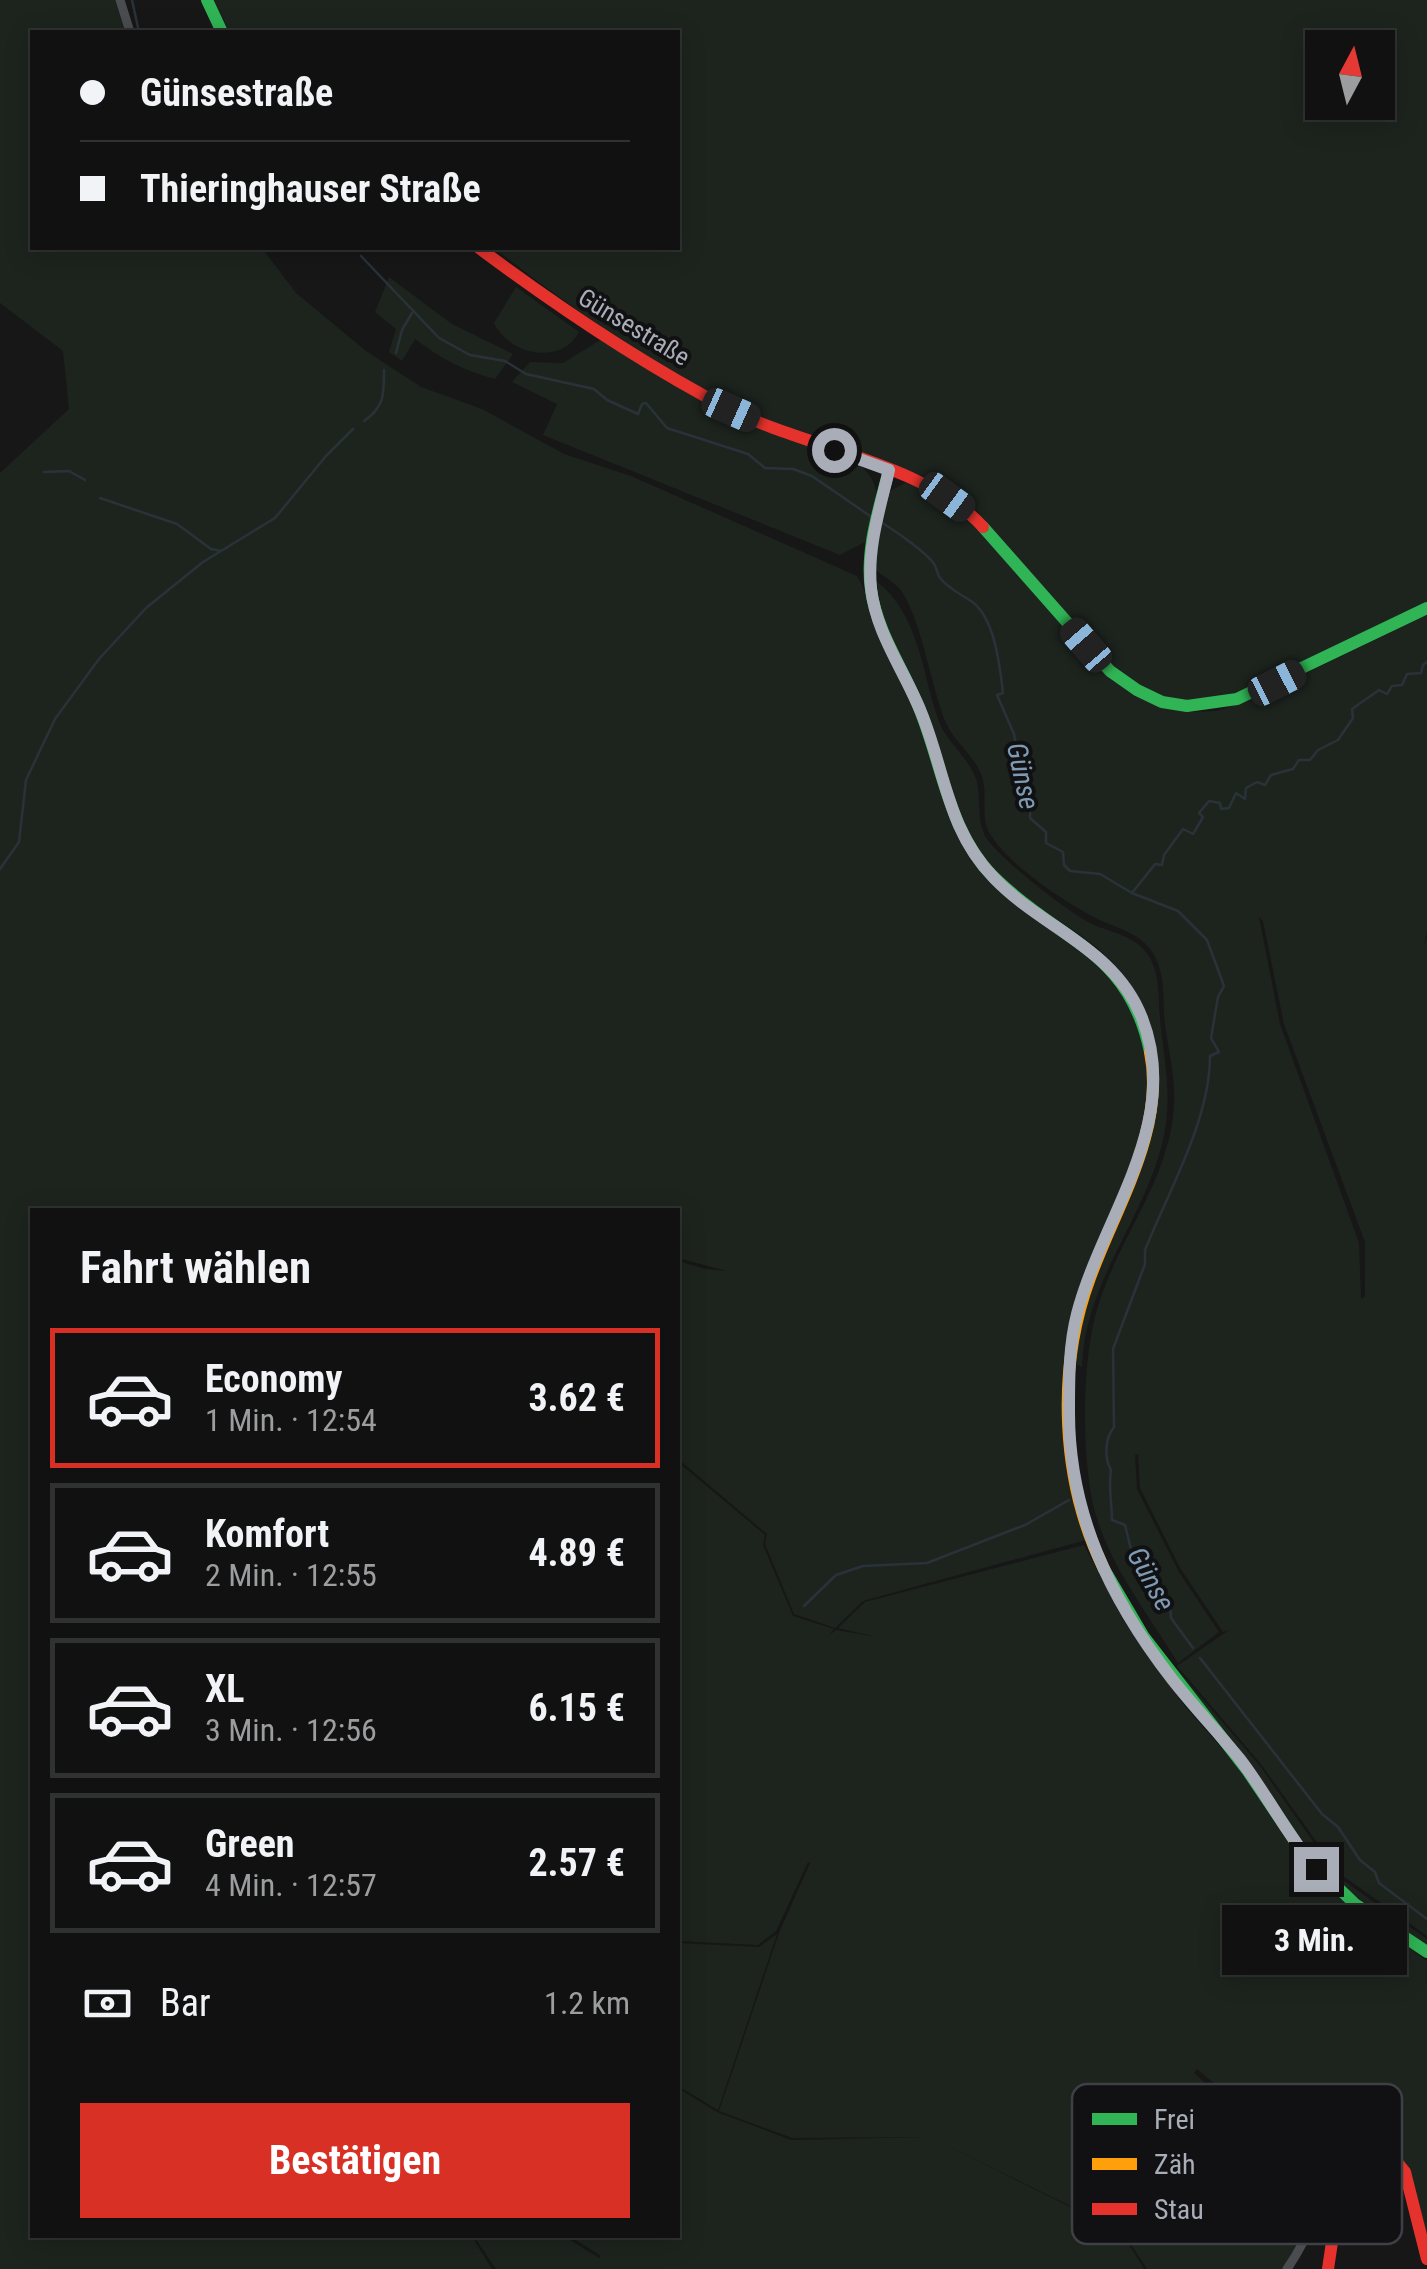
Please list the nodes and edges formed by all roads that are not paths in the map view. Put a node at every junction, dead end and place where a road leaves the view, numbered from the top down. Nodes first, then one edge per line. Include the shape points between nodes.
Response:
1 (120, 0) edge
2 (207, 0) edge
3 (129, 30) edge
4 (221, 30) edge
5 (482, 250) edge
6 (889, 470) junction
7 (1427, 608) edge
8 (1427, 1952) edge
9 (1402, 2168) edge
10 (1303, 2244) edge
11 (1332, 2244) edge
12 (1427, 2260) edge
13 (1287, 2269) edge
14 (1328, 2269) edge

1 - 3 street
2 - 4 street
5 - 6 street, Günsestraße via 558,308 731,410
6 - 7 street, Günsestraße via 973,516 1110,671 1159,702 1201,707 1244,698
6 - 8 street via 875,529 871,590 880,626 925,722 955,818 994,878 1111,967 1142,1018 1152,1055 1148,1126 1077,1314 1069,1363 1070,1464 1080,1510 1095,1551 1159,1660 1251,1774 1303,1854 1352,1902
9 - 12 street
10 - 13 street
11 - 14 street

